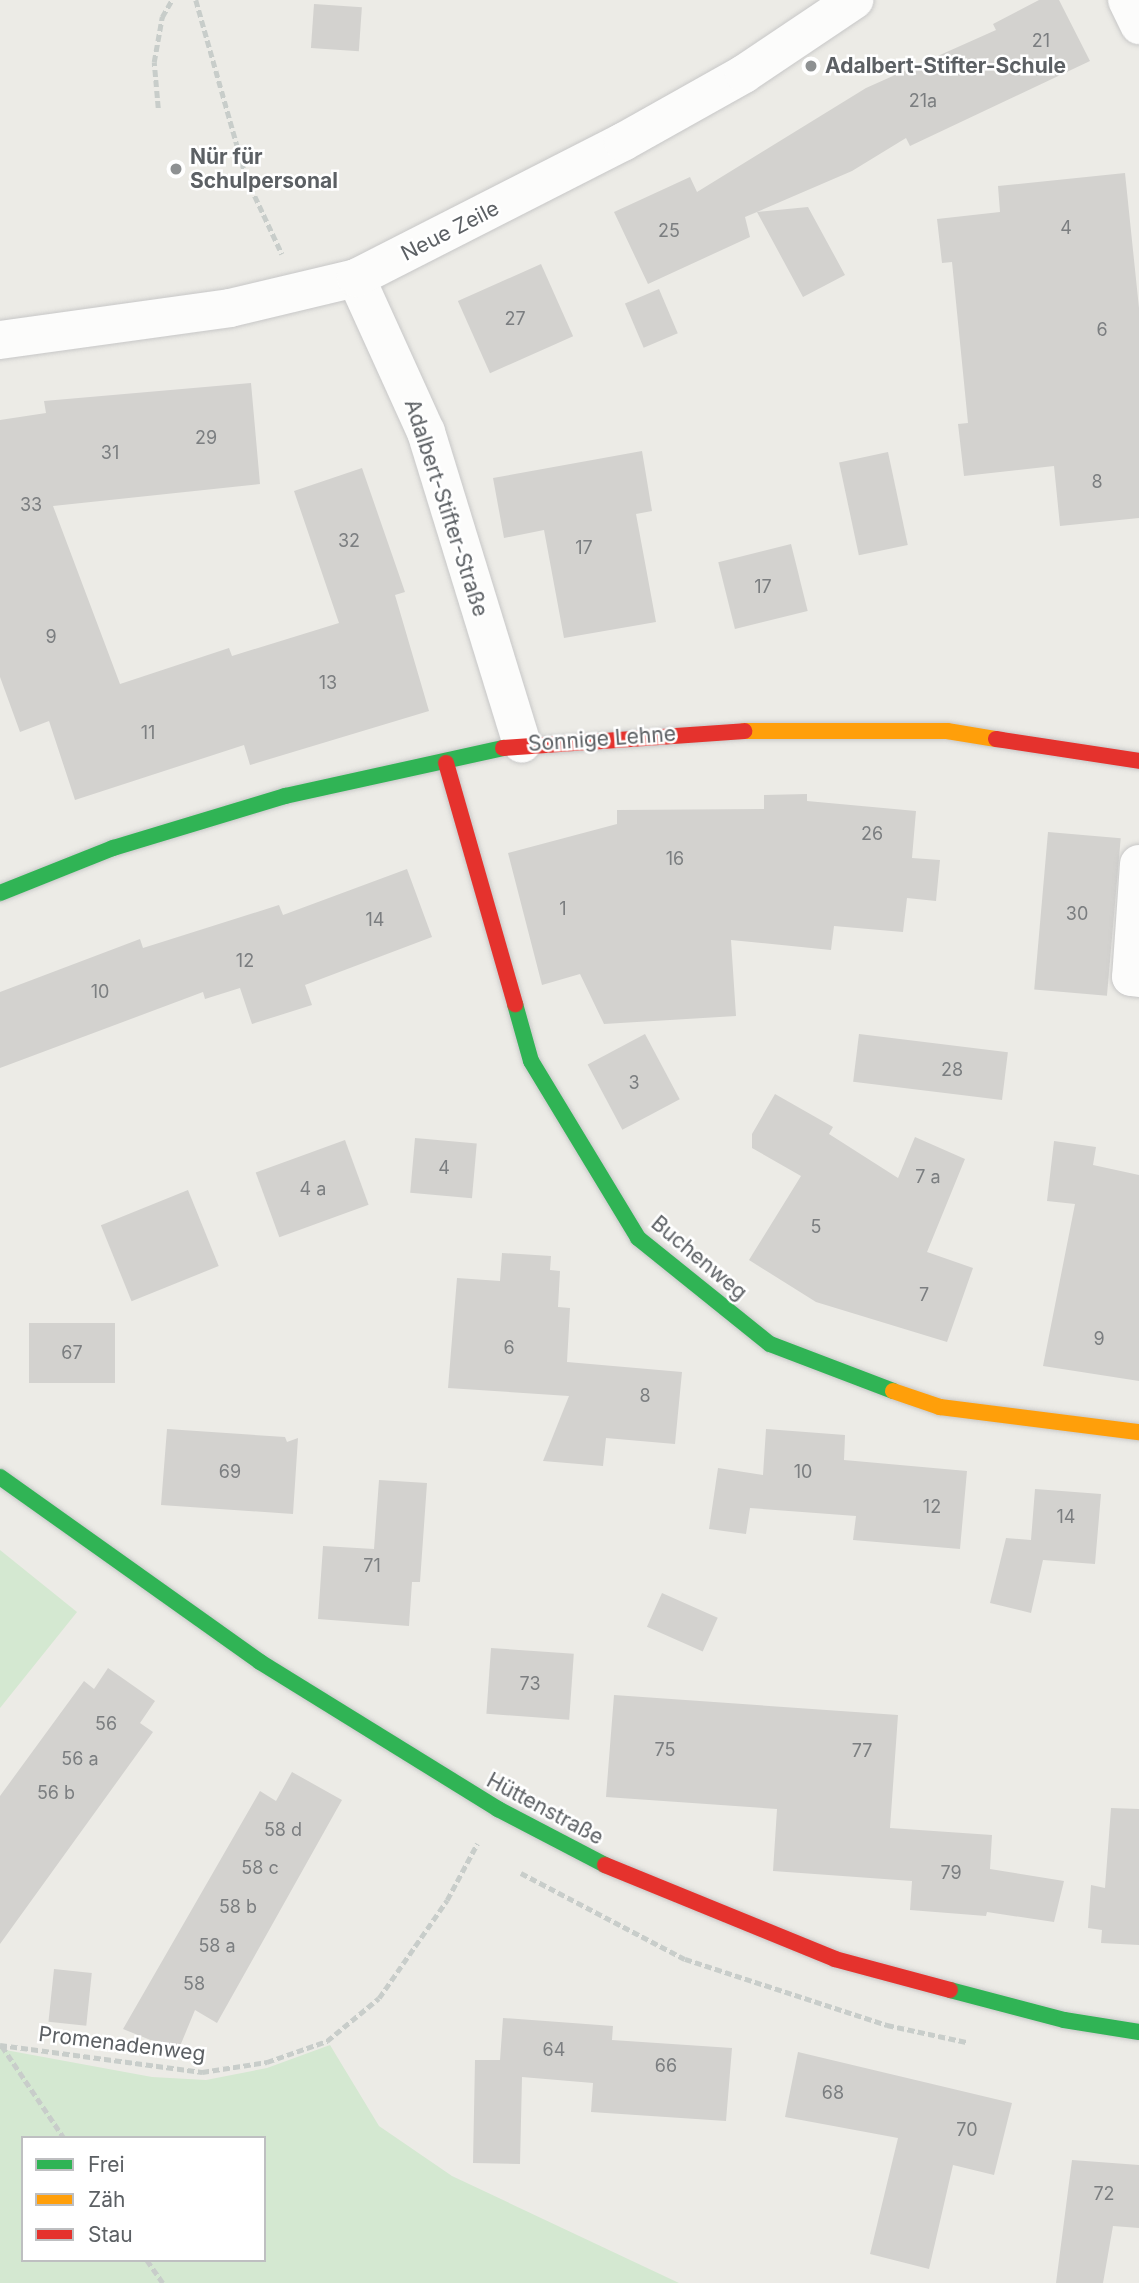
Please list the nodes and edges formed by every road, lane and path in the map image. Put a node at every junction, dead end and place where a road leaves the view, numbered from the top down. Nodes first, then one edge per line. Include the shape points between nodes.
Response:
1 (172, 0) edge
2 (195, 0) edge
3 (854, 0) edge
4 (1127, 0) edge
5 (1139, 25) edge
6 (158, 108) dead end
7 (356, 278) junction
8 (300, 293) junction
9 (0, 340) edge
10 (522, 744) junction
11 (1139, 761) edge
12 (446, 763) junction
13 (1139, 864) edge
14 (0, 893) edge
15 (1139, 978) edge
16 (1139, 1432) edge
17 (0, 1477) edge
18 (474, 1849) dead end
19 (1139, 2032) edge
20 (1, 2045) edge
21 (63, 2136) edge
22 (148, 2262) edge
23 (163, 2283) edge

1 - 6 path via 162,17 154,62
2 - 8 path via 246,177
3 - 7 street, Neue Zeile via 744,74 672,115
4 - 5 street
7 - 8 street, Neue Zeile
7 - 10 street, Adalbert-Stifter-Straße via 426,432
8 - 9 street, Neue Zeile
10 - 11 street, Sonnige Lehne via 750,731 947,731
10 - 12 street, Sonnige Lehne
12 - 14 street, Sonnige Lehne via 285,796 113,848
12 - 16 street, Buchenweg via 531,1061 638,1238 770,1344 820,1364 940,1407
13 - 15 street via 1131,977
17 - 19 street, Hüttenstraße via 271,1669 498,1809 643,1884 835,1959 1064,2020
18 - 20 path, Promenadenweg via 447,1900 379,1998 327,2040 267,2063 202,2072
20 - 21 path
22 - 23 path

